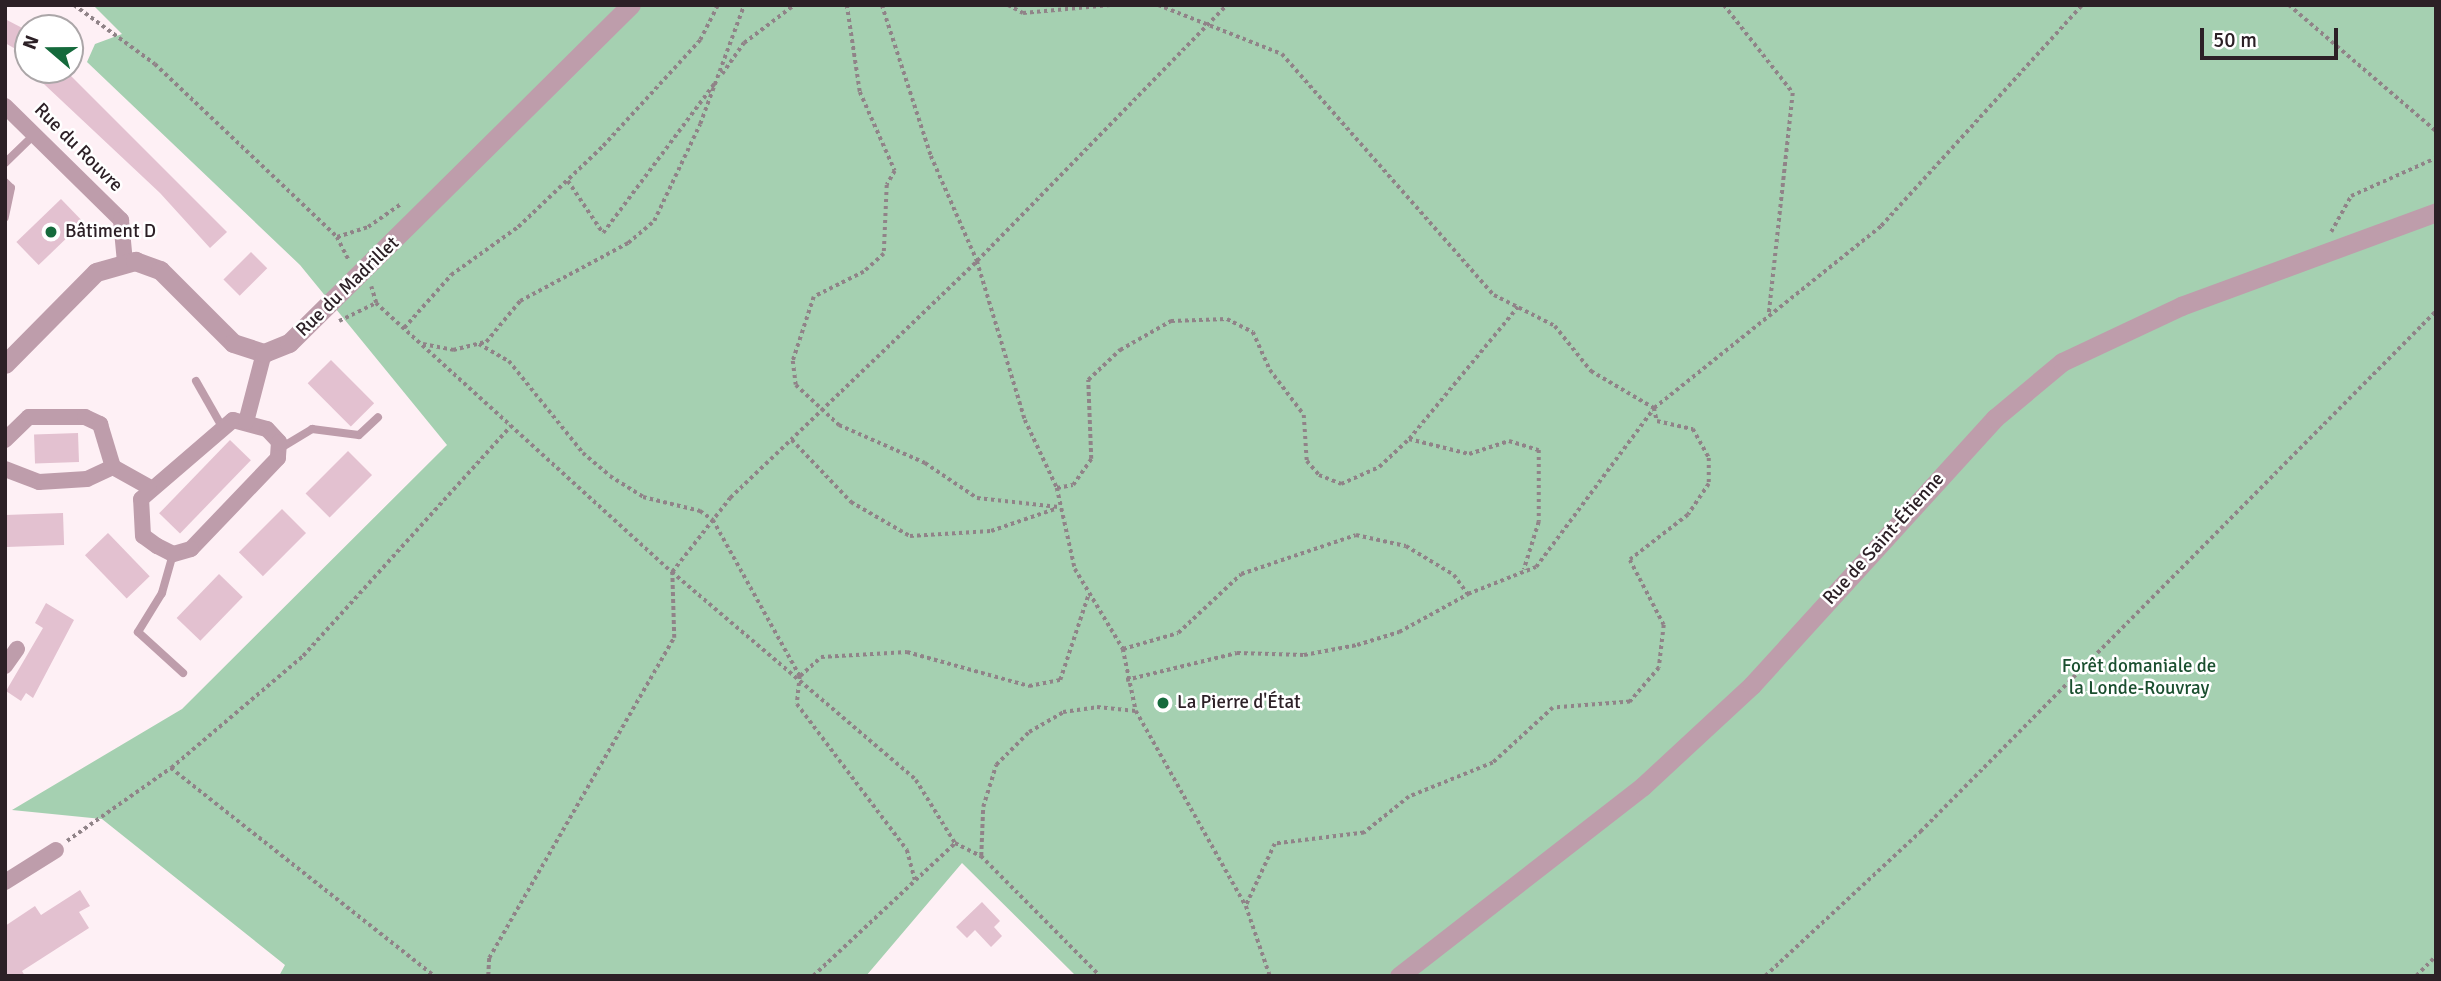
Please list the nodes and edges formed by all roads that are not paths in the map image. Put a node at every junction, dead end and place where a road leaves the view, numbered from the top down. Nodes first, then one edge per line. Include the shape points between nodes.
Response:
1 (631, 5) edge
2 (5, 106) edge
3 (34, 135) junction
4 (5, 163) edge
5 (5, 181) edge
6 (2436, 212) edge
7 (5, 217) edge
8 (125, 262) junction
9 (264, 353) junction
10 (5, 364) edge
11 (197, 381) dead end
12 (378, 417) dead end
13 (246, 422) junction
14 (221, 425) junction
15 (5, 440) edge
16 (279, 449) junction
17 (113, 467) junction
18 (5, 468) edge
19 (149, 487) junction
20 (173, 554) junction
21 (18, 649) dead end
22 (5, 666) edge
23 (183, 673) dead end
24 (56, 849) road end
25 (5, 881) edge
26 (1399, 976) edge

1 - 9 street, Rue du Madrillet via 301,336
2 - 3 street, Rue du Rouvre
3 - 4 lane
3 - 8 street, Rue du Rouvre via 121,220
5 - 7 lane via 11,188
6 - 26 street, Rue de Saint-Étienne via 2181,306 2062,362 1995,418 1752,685 1643,786
8 - 9 street via 160,270 233,342
8 - 10 street via 96,272
9 - 13 street
11 - 14 lane
12 - 16 lane via 359,435 312,429
13 - 14 street
13 - 16 street via 267,429
14 - 19 street
15 - 17 street via 29,417 85,417 100,424
16 - 20 street via 278,458 202,539
17 - 18 street via 87,479 39,482
17 - 19 street
19 - 20 street via 138,515 143,536
20 - 23 lane via 162,593 138,632
21 - 22 street
24 - 25 street

